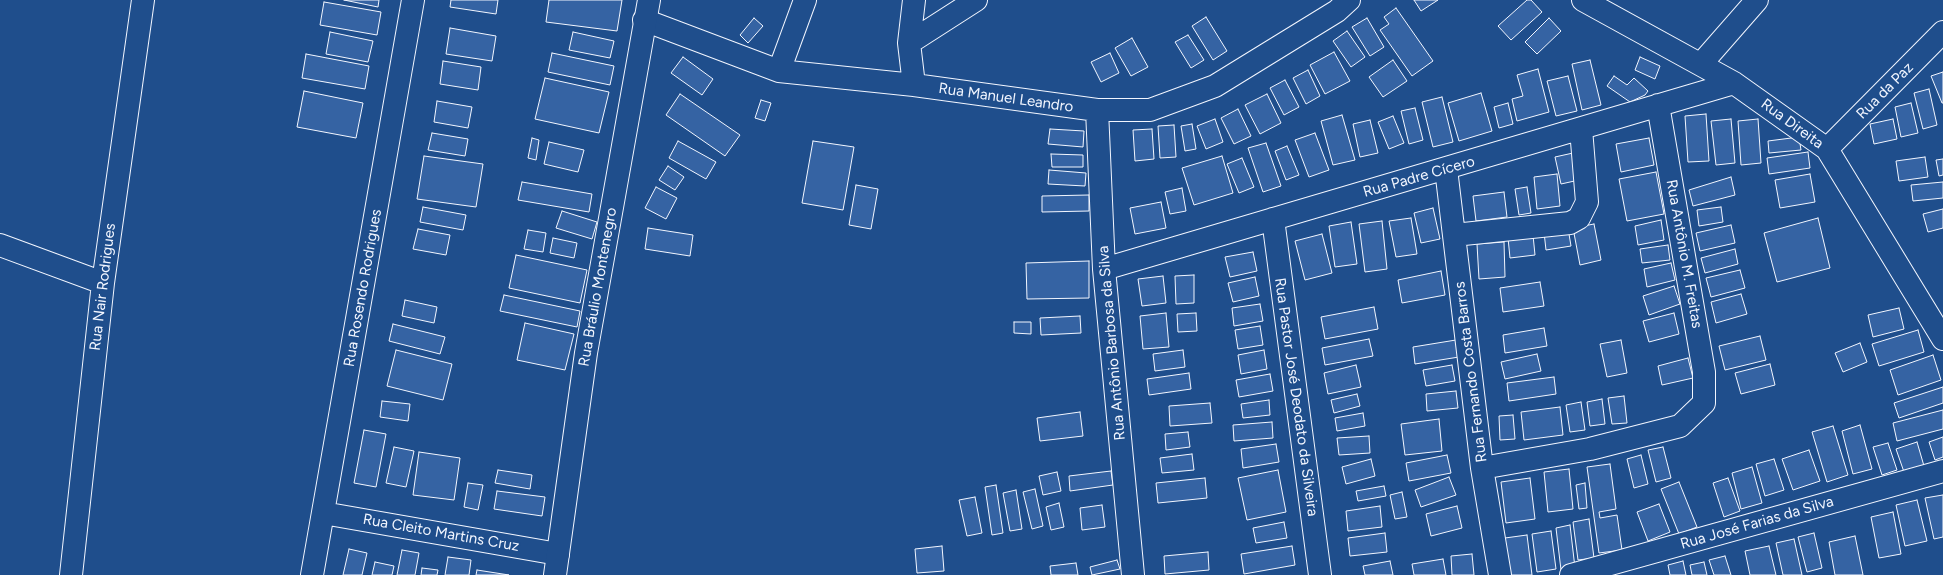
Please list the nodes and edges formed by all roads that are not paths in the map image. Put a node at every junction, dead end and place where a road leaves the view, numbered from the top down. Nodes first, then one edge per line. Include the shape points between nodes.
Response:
1 (143, 0) edge
2 (413, 0) edge
3 (805, 0) edge
4 (914, 0) edge
5 (976, 0) edge
6 (1349, 0) edge
7 (1583, 0) edge
8 (1757, 0) edge
9 (646, 10) edge
10 (1943, 32) edge
11 (909, 43) junction
12 (1701, 64) junction
13 (779, 71) junction
14 (1734, 82) junction
15 (914, 85) junction
16 (1658, 105) junction
17 (1097, 110) junction
18 (1581, 129) junction
19 (1827, 149) junction
20 (1446, 169) junction
21 (1272, 219) junction
22 (1454, 235) junction
23 (0, 245) edge
24 (1104, 269) junction
25 (102, 282) junction
26 (1943, 340) edge
27 (1482, 468) junction
28 (1943, 471) edge
29 (323, 513) junction
30 (557, 564) edge
31 (71, 575) edge
32 (312, 575) edge
33 (1133, 575) edge
34 (1320, 575) edge
35 (1500, 575) edge
36 (1571, 575) edge

1 - 25 street, Rua Nair Rodrigues
2 - 29 street, Rua Rosendo Rodrigues
3 - 13 street
4 - 11 street
5 - 11 street
6 - 17 street, Rua Manuel Leandro via 1337,11 1215,86 1150,110
7 - 12 street, Rua Direita
8 - 12 street
9 - 13 street, Rua Manuel Leandro
9 - 30 street, Rua Bráulio Montenegro via 586,353
10 - 19 street, Rua da Paz
11 - 15 street
12 - 14 street, Rua Direita
13 - 15 street, Rua Manuel Leandro
14 - 16 street, Rua Padre Cícero
14 - 19 street, Rua Direita
15 - 17 street, Rua Manuel Leandro
16 - 18 street, Rua Padre Cícero
16 - 27 street, Rua Antônio M. Freitas via 1704,372 1704,402 1680,426 1590,449
17 - 24 street, Rua Antônio Barbosa da Silva
18 - 20 street, Rua Padre Cícero
18 - 22 street via 1588,202 1579,218 1570,223
19 - 26 street, Rua Direita
20 - 21 street, Rua Padre Cícero
20 - 22 street, Rua Fernando Costa Barros
21 - 24 street, Rua Padre Cícero
21 - 34 street, Rua Pastor José Deodato da Silveira
22 - 27 street, Rua Fernando Costa Barros
23 - 25 street
24 - 33 street, Rua Antônio Barbosa da Silva
25 - 31 street, Rua Nair Rodrigues
27 - 35 street, Rua Fernando Costa Barros
28 - 36 street, Rua José Farias da Silva
29 - 30 street, Rua Cleito Martins Cruz
29 - 32 street, Rua Rosendo Rodrigues

